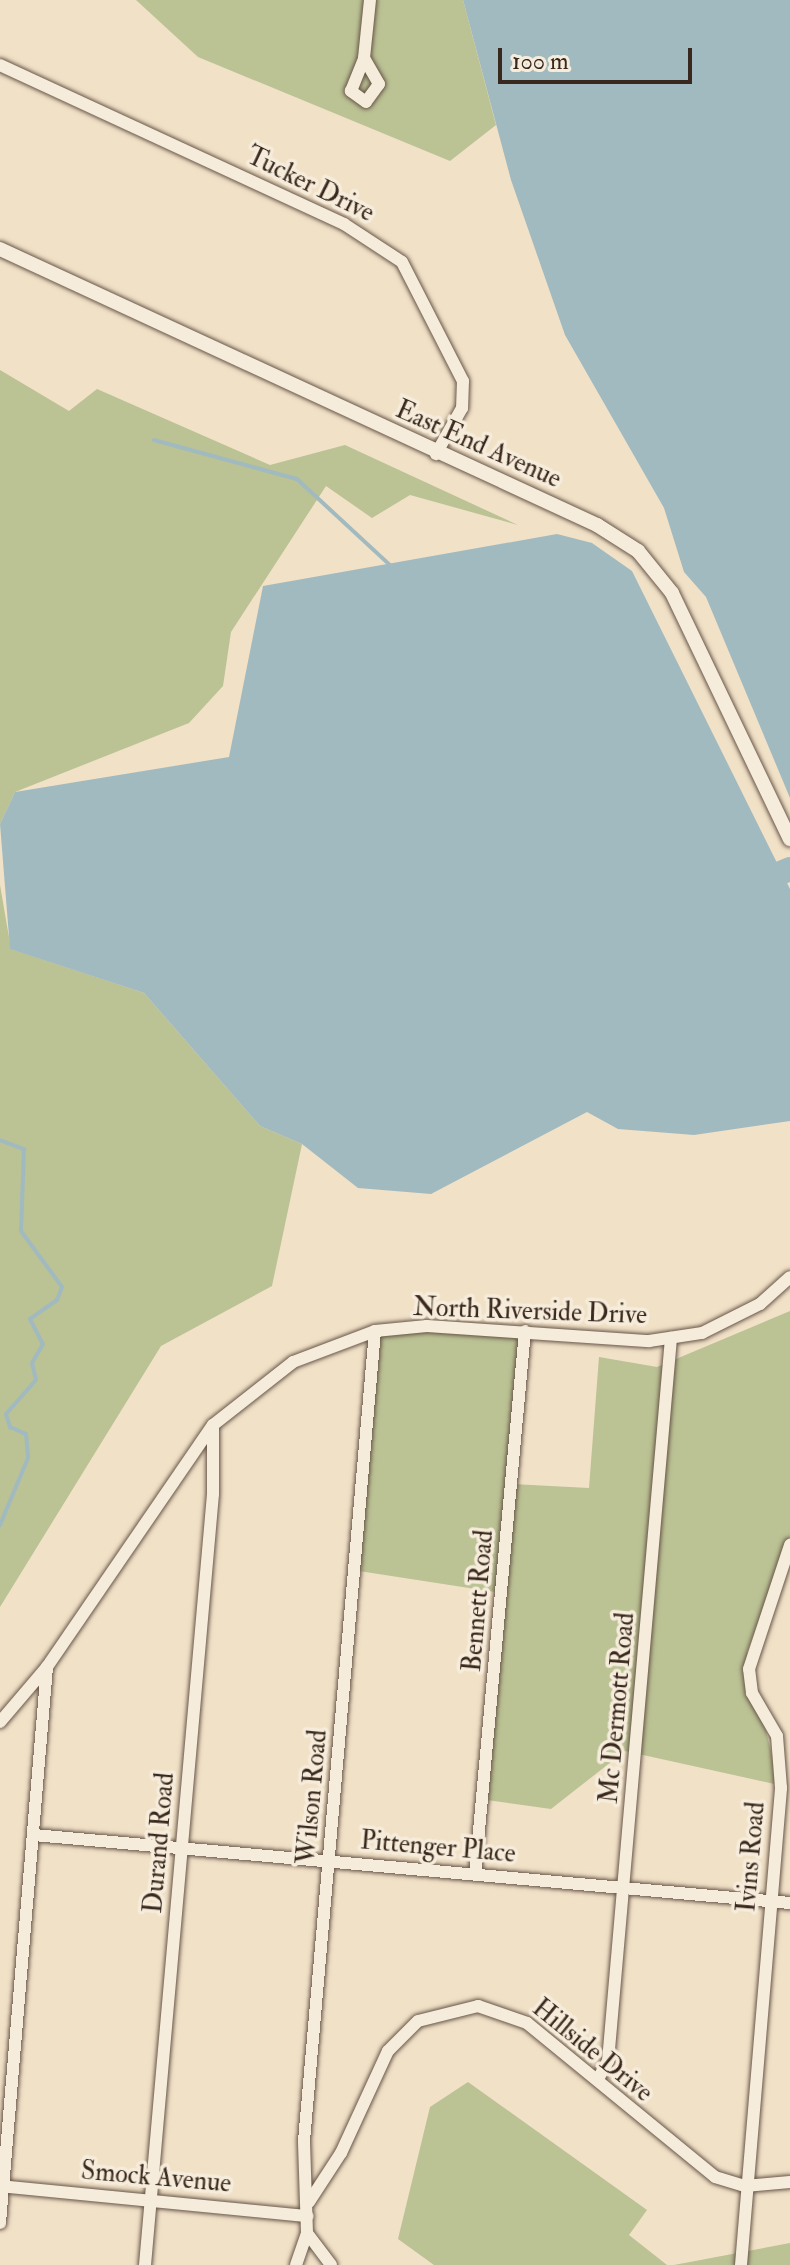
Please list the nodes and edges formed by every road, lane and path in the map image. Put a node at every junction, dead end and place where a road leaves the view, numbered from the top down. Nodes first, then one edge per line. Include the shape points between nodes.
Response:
1 (370, 4) edge
2 (364, 58) dead end
3 (0, 65) edge
4 (0, 249) edge
5 (436, 454) junction
6 (787, 832) edge
7 (790, 1277) edge
8 (375, 1331) junction
9 (525, 1331) junction
10 (671, 1338) junction
11 (213, 1425) junction
12 (790, 1545) edge
13 (47, 1667) junction
14 (0, 1722) edge
15 (783, 1738) edge
16 (34, 1835) junction
17 (182, 1846) junction
18 (329, 1860) junction
19 (475, 1874) junction
20 (624, 1887) junction
21 (771, 1901) junction
22 (790, 1903) edge
23 (598, 2079) junction
24 (790, 2182) edge
25 (745, 2186) junction
26 (2, 2187) edge
27 (151, 2200) junction
28 (309, 2202) junction
29 (308, 2216) junction
30 (0, 2223) edge
31 (307, 2233) junction
32 (145, 2265) edge
33 (296, 2265) edge
34 (331, 2265) edge
35 (741, 2265) edge

1 - 2 street
3 - 5 street, Tucker Drive via 344,224 402,262 463,381 460,414
4 - 5 street, East End Avenue
5 - 6 street, East End Avenue via 597,525 651,562
7 - 10 street, North Riverside Drive via 733,1321
8 - 9 street, North Riverside Drive
8 - 11 street, North Riverside Drive via 293,1362
8 - 18 street, Wilson Road
9 - 10 street, North Riverside Drive
9 - 19 street, Bennett Road
10 - 20 street, Mc Dermott Road
11 - 13 street, North Riverside Drive
11 - 17 street, Durand Road
12 - 15 street, Ivins Road via 749,1669 752,1693
13 - 14 street, North Riverside Drive
13 - 16 street
15 - 21 street, Ivins Road
16 - 17 street, Pittenger Place
16 - 26 street
17 - 18 street, Pittenger Place
17 - 27 street, Durand Road
18 - 19 street, Pittenger Place
18 - 28 street, Wilson Road via 304,2141
19 - 20 street, Pittenger Place
20 - 21 street, Pittenger Place
20 - 23 street, Mc Dermott Road via 608,2061
21 - 22 street, Pittenger Place
21 - 25 street, Ivins Road
23 - 25 street, Hillside Drive via 705,2171
23 - 28 street, Hillside Drive via 501,2010 478,2006 430,2016 388,2051 341,2153
24 - 25 street, Hillside Drive
25 - 35 street, Ivins Road
26 - 27 street, Smock Avenue
26 - 30 street
27 - 29 street, Smock Avenue
27 - 32 street, Durand Road
28 - 29 street, Wilson Road
29 - 31 street, Wilson Road
31 - 33 street, Wilson Road
31 - 34 street

